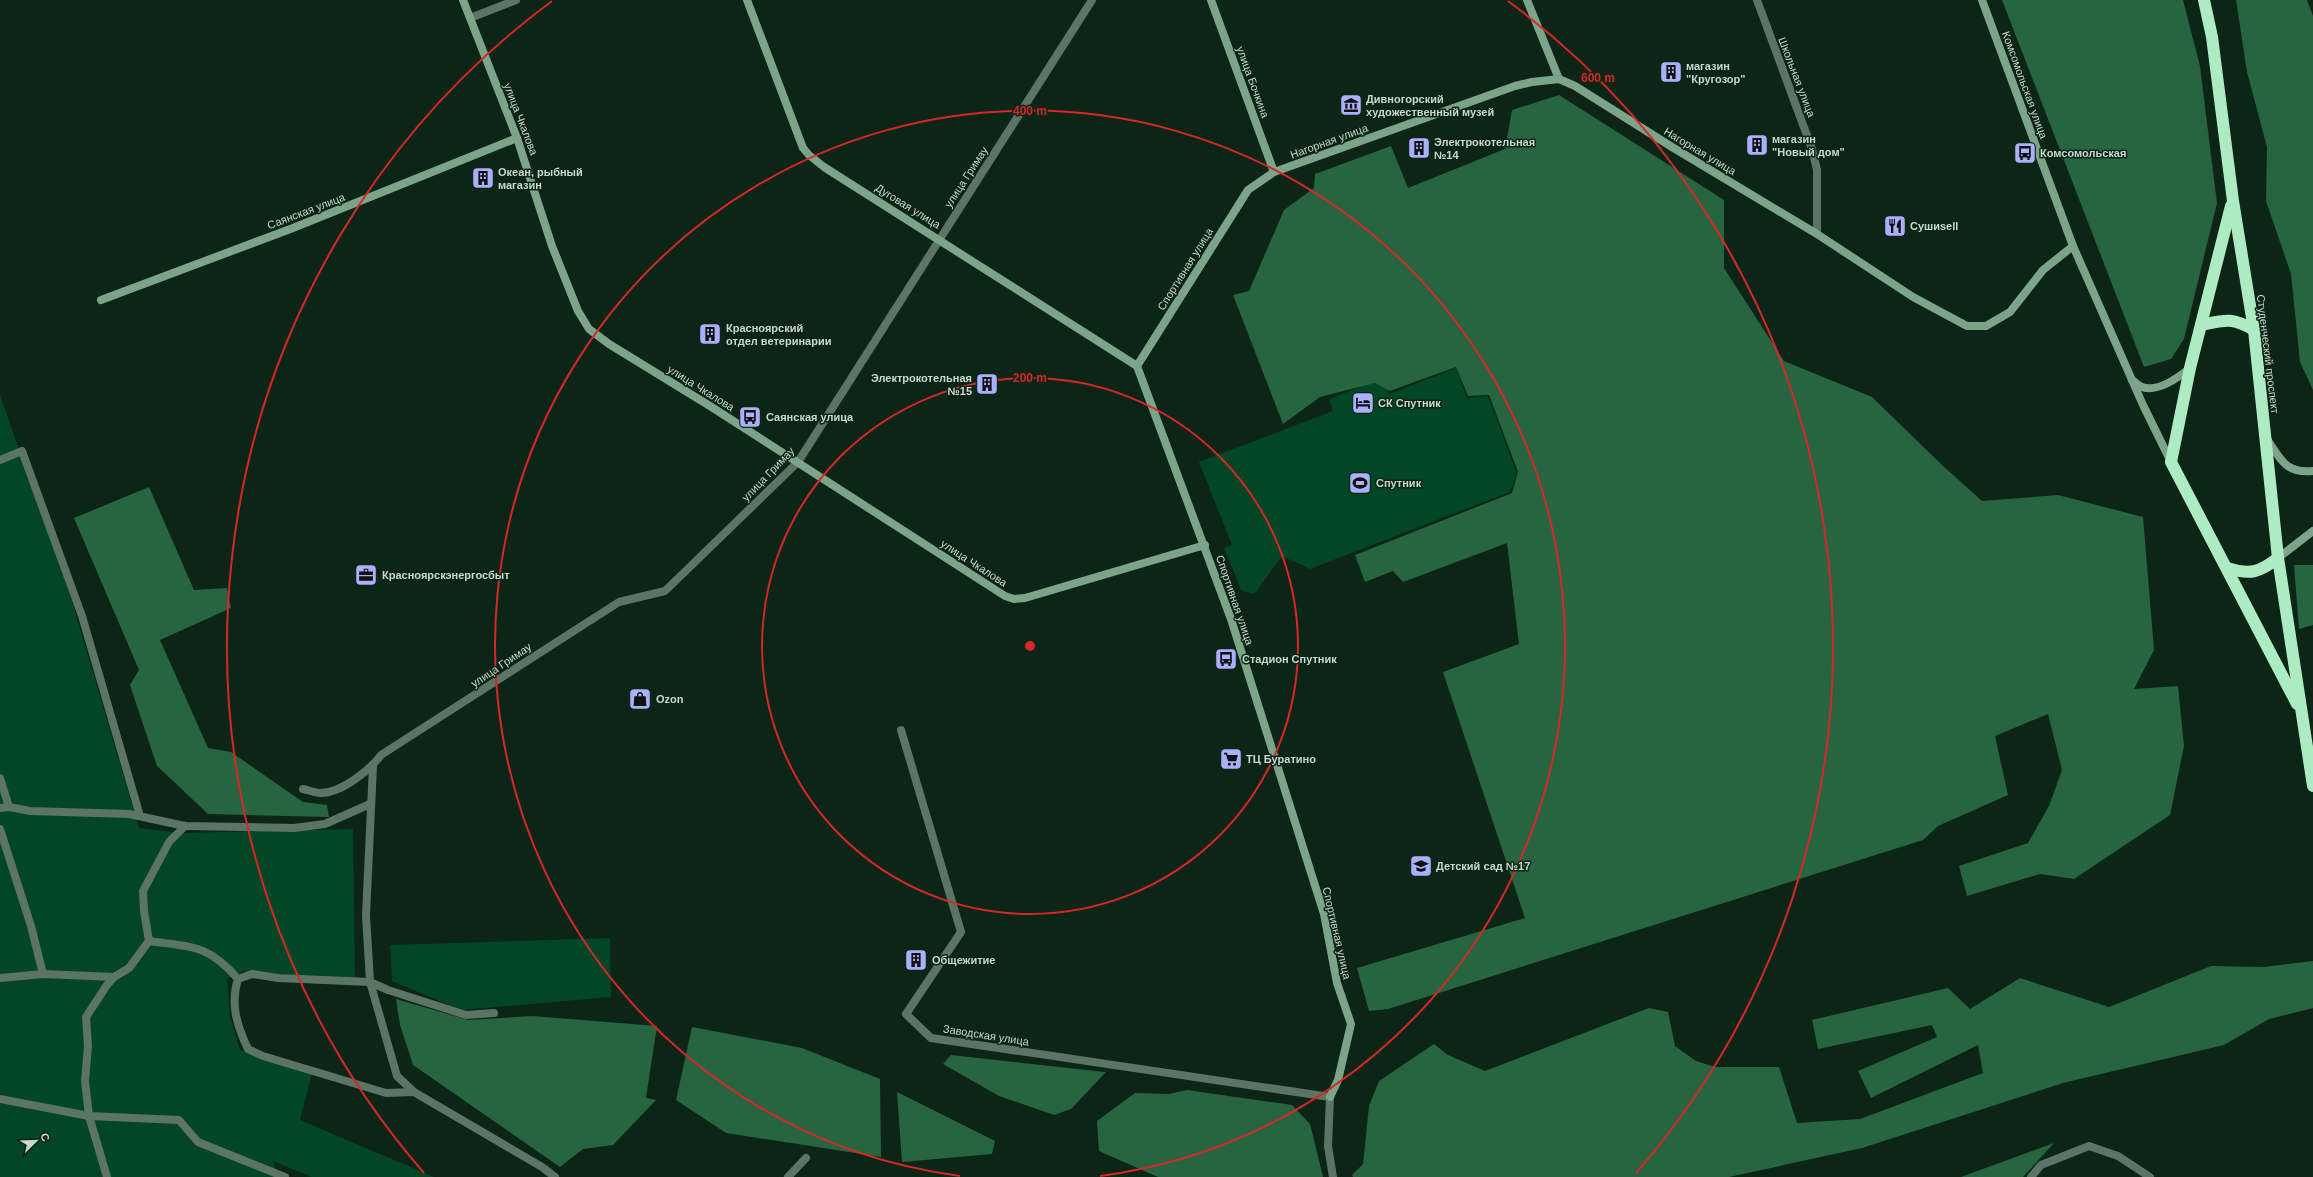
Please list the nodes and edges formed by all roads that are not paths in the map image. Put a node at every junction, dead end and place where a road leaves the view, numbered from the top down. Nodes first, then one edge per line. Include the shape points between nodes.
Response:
1 (463, 0) edge
2 (516, 0) edge
3 (747, 0) edge
4 (1092, 0) edge
5 (1211, 0) edge
6 (1527, 0) edge
7 (1756, 0) edge
8 (1982, 0) edge
9 (2204, 0) edge
10 (470, 18) junction
11 (1559, 79) junction
12 (517, 138) junction
13 (1274, 172) junction
14 (2233, 201) junction
15 (1817, 234) junction
16 (939, 239) junction
17 (2073, 246) junction
18 (101, 300) dead end
19 (2200, 325) junction
20 (2254, 330) junction
21 (1137, 366) junction
22 (2190, 368) junction
23 (2132, 379) junction
24 (2265, 436) junction
25 (0, 460) edge
26 (798, 462) junction
27 (2171, 462) junction
28 (2313, 471) edge
29 (2313, 531) edge
30 (1205, 545) junction
31 (2278, 558) junction
32 (2227, 568) junction
33 (2302, 712) junction
34 (901, 730) dead end
35 (373, 766) junction
36 (0, 778) edge
37 (2313, 786) edge
38 (303, 789) dead end
39 (370, 804) junction
40 (9, 807) junction
41 (0, 808) edge
42 (140, 816) junction
43 (185, 826) junction
44 (0, 829) edge
45 (149, 941) junction
46 (43, 974) junction
47 (114, 977) junction
48 (0, 978) edge
49 (238, 979) junction
50 (370, 982) junction
51 (494, 1013) dead end
52 (414, 1092) junction
53 (1330, 1097) junction
54 (0, 1099) edge
55 (89, 1116) junction
56 (806, 1158) dead end
57 (281, 1176) edge
58 (107, 1177) edge
59 (555, 1177) edge
60 (788, 1177) edge
61 (1333, 1177) edge
62 (2031, 1177) edge
63 (2150, 1177) edge

1 - 10 main road, улица Чкалова
2 - 10 street
3 - 16 main road, Дуговая улица via 806,152 824,167
4 - 16 street, улица Гримау
5 - 13 main road, улица Бочкина
6 - 11 main road
7 - 15 street, Школьная улица via 1812,149 1818,186
8 - 17 main road, Комсомольская улица
9 - 14 highway, Студенческий проспект via 2212,37
10 - 12 main road, улица Чкалова
11 - 13 main road, Нагорная улица via 1514,86
11 - 15 main road, Нагорная улица via 1575,86
12 - 18 main road, Саянская улица via 248,245
12 - 26 main road, улица Чкалова via 552,246 578,311 589,329
13 - 21 main road, Спортивная улица via 1248,190
14 - 19 highway
14 - 20 highway, Студенческий проспект
15 - 17 main road, Нагорная улица via 1913,297 1968,326 1986,326 2010,312 2043,270
16 - 21 main road, Дуговая улица
16 - 26 street, улица Гримау
17 - 23 main road, Комсомольская улица
19 - 20 highway via 2222,320 2239,321
19 - 22 highway
20 - 24 highway, Студенческий проспект
21 - 30 main road, Спортивная улица
22 - 23 main road via 2171,383 2152,387 2143,387
22 - 27 highway
23 - 27 main road, Комсомольская улица
24 - 28 main road via 2285,465 2302,472
24 - 31 highway, Студенческий проспект
25 - 42 street via 22,451 82,616
26 - 30 main road, улица Чкалова via 1005,596 1014,599 1025,598
26 - 35 street, улица Гримау via 665,591 619,602 381,755
27 - 32 highway
29 - 31 main road
30 - 53 main road, Спортивная улица via 1231,619 1324,914 1337,983 1351,1024 1338,1080
31 - 32 highway via 2264,569 2245,574
31 - 33 highway, Студенческий проспект
32 - 33 highway
33 - 37 highway, Студенческий проспект
34 - 53 street, Заводская улица via 961,932 906,1014 931,1038
35 - 38 street, улица Гримау via 343,786 322,793
35 - 39 street
36 - 40 street
39 - 43 street via 325,824 294,828
39 - 50 street via 366,915
40 - 41 street
40 - 42 street via 30,811
42 - 43 street
43 - 45 street via 169,842 143,891
44 - 46 street via 31,926
45 - 47 street via 129,968
45 - 49 street via 200,948 224,962
46 - 47 street
46 - 48 street
47 - 55 street via 86,1017
49 - 50 street via 252,974 278,978
49 - 52 street via 234,990 235,1014 248,1049 263,1056 386,1093
50 - 51 street via 466,1015
50 - 52 street via 397,1076
52 - 59 street
53 - 61 street via 1328,1146
54 - 55 street
55 - 57 street via 179,1120 198,1142
55 - 58 street
56 - 60 street
62 - 63 street via 2041,1165 2089,1146 2118,1156

